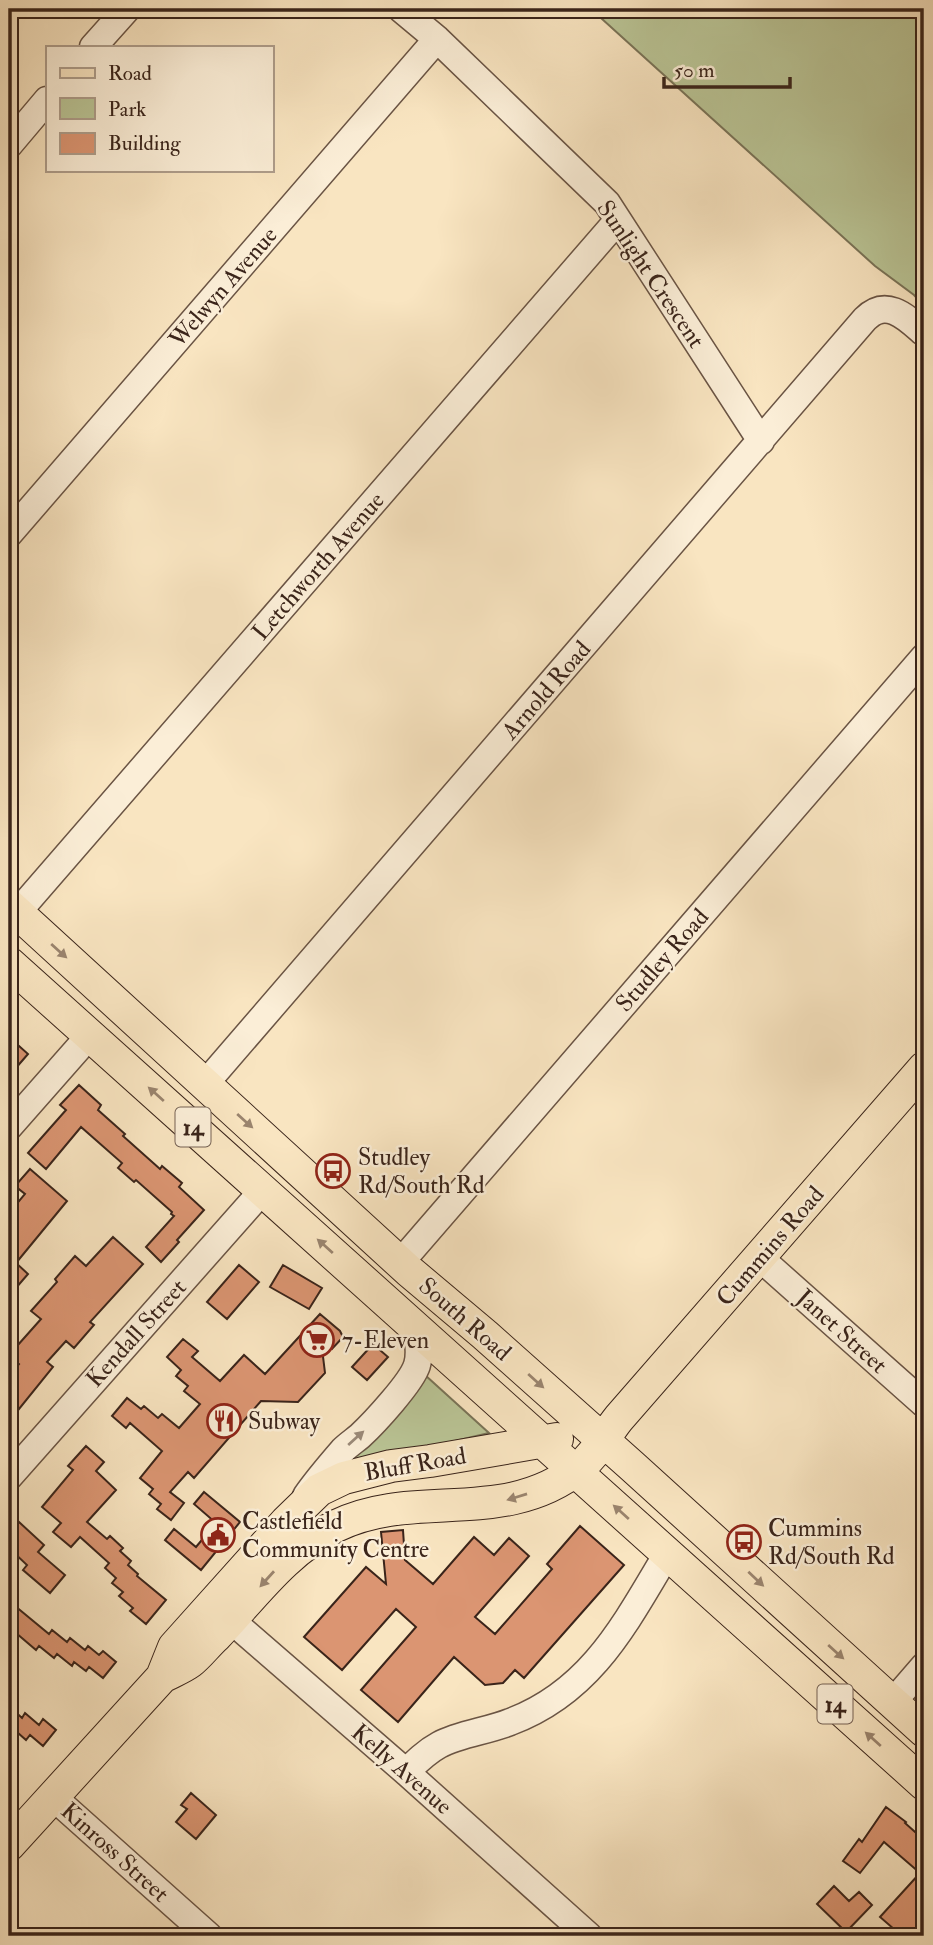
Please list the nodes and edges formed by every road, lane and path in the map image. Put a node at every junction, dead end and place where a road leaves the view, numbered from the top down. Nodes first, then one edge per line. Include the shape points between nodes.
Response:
1 (127, 9) edge
2 (401, 9) edge
3 (437, 39) junction
4 (94, 46) edge
5 (46, 101) edge
6 (9, 145) edge
7 (618, 220) junction
8 (924, 334) edge
9 (761, 441) junction
10 (9, 534) edge
11 (924, 657) edge
12 (13, 909) edge
13 (9, 963) edge
14 (90, 1035) junction
15 (924, 1068) edge
16 (205, 1084) junction
17 (9, 1127) edge
18 (289, 1161) junction
19 (263, 1190) junction
20 (760, 1258) junction
21 (400, 1263) junction
22 (416, 1327) junction
23 (480, 1331) junction
24 (453, 1361) junction
25 (924, 1404) edge
26 (604, 1432) junction
27 (543, 1442) junction
28 (575, 1471) junction
29 (9, 1477) edge
30 (298, 1510) junction
31 (667, 1553) junction
32 (222, 1612) junction
33 (924, 1666) edge
34 (892, 1703) junction
35 (924, 1731) edge
36 (406, 1772) junction
37 (924, 1784) edge
38 (52, 1796) junction
39 (9, 1845) edge
40 (209, 1936) edge
41 (589, 1936) edge

1 - 4 street
2 - 3 street, Sunlight Crescent
3 - 7 street, Sunlight Crescent via 601,197
3 - 10 street, Welwyn Avenue
5 - 6 street
7 - 9 street, Sunlight Crescent
7 - 12 street, Letchworth Avenue
8 - 9 street, Arnold Road via 894,311 874,311
9 - 16 street, Arnold Road
11 - 21 street, Studley Road
12 -> 16 main road, South Road / 14
13 - 14 main road, South Road / 14
14 - 17 street
19 -> 14 main road, South Road / 14
15 - 20 main road, Cummins Road
16 -> 18 main road, South Road / 14
18 - 19 main road
18 - 21 main road, South Road / 14
22 -> 19 main road, South Road / 14
19 - 29 street, Kendall Street
20 - 25 street, Janet Street
20 - 26 main road, Cummins Road
21 - 23 main road, South Road / 14
22 - 24 main road, South Road / 14
30 -> 22 street, Bluff Road via 323,1474 411,1377 418,1360
23 - 24 main road
23 -> 26 main road, South Road / 14
24 - 27 main road, South Road / 14
26 - 27 main road, Bluff Road
26 - 28 main road, Cummins Road
26 -> 34 main road, South Road / 14
27 - 28 main road, South Road / 14
27 - 30 main road, Bluff Road via 354,1474 319,1490
31 -> 28 main road, South Road / 14
28 -> 32 main road, Bluff Road via 515,1499 396,1509 337,1525 295,1551
30 - 32 main road, Bluff Road
31 - 36 street via 619,1634 587,1672 552,1701 512,1722 441,1744
37 -> 31 main road, South Road / 14
32 - 36 street, Kelly Avenue
32 - 38 main road, Bluff Road via 189,1663 162,1677
33 - 34 street
34 - 35 main road, South Road / 14
36 - 41 street, Kelly Avenue
38 - 39 main road, Bluff Road
38 - 40 street, Kinross Street

